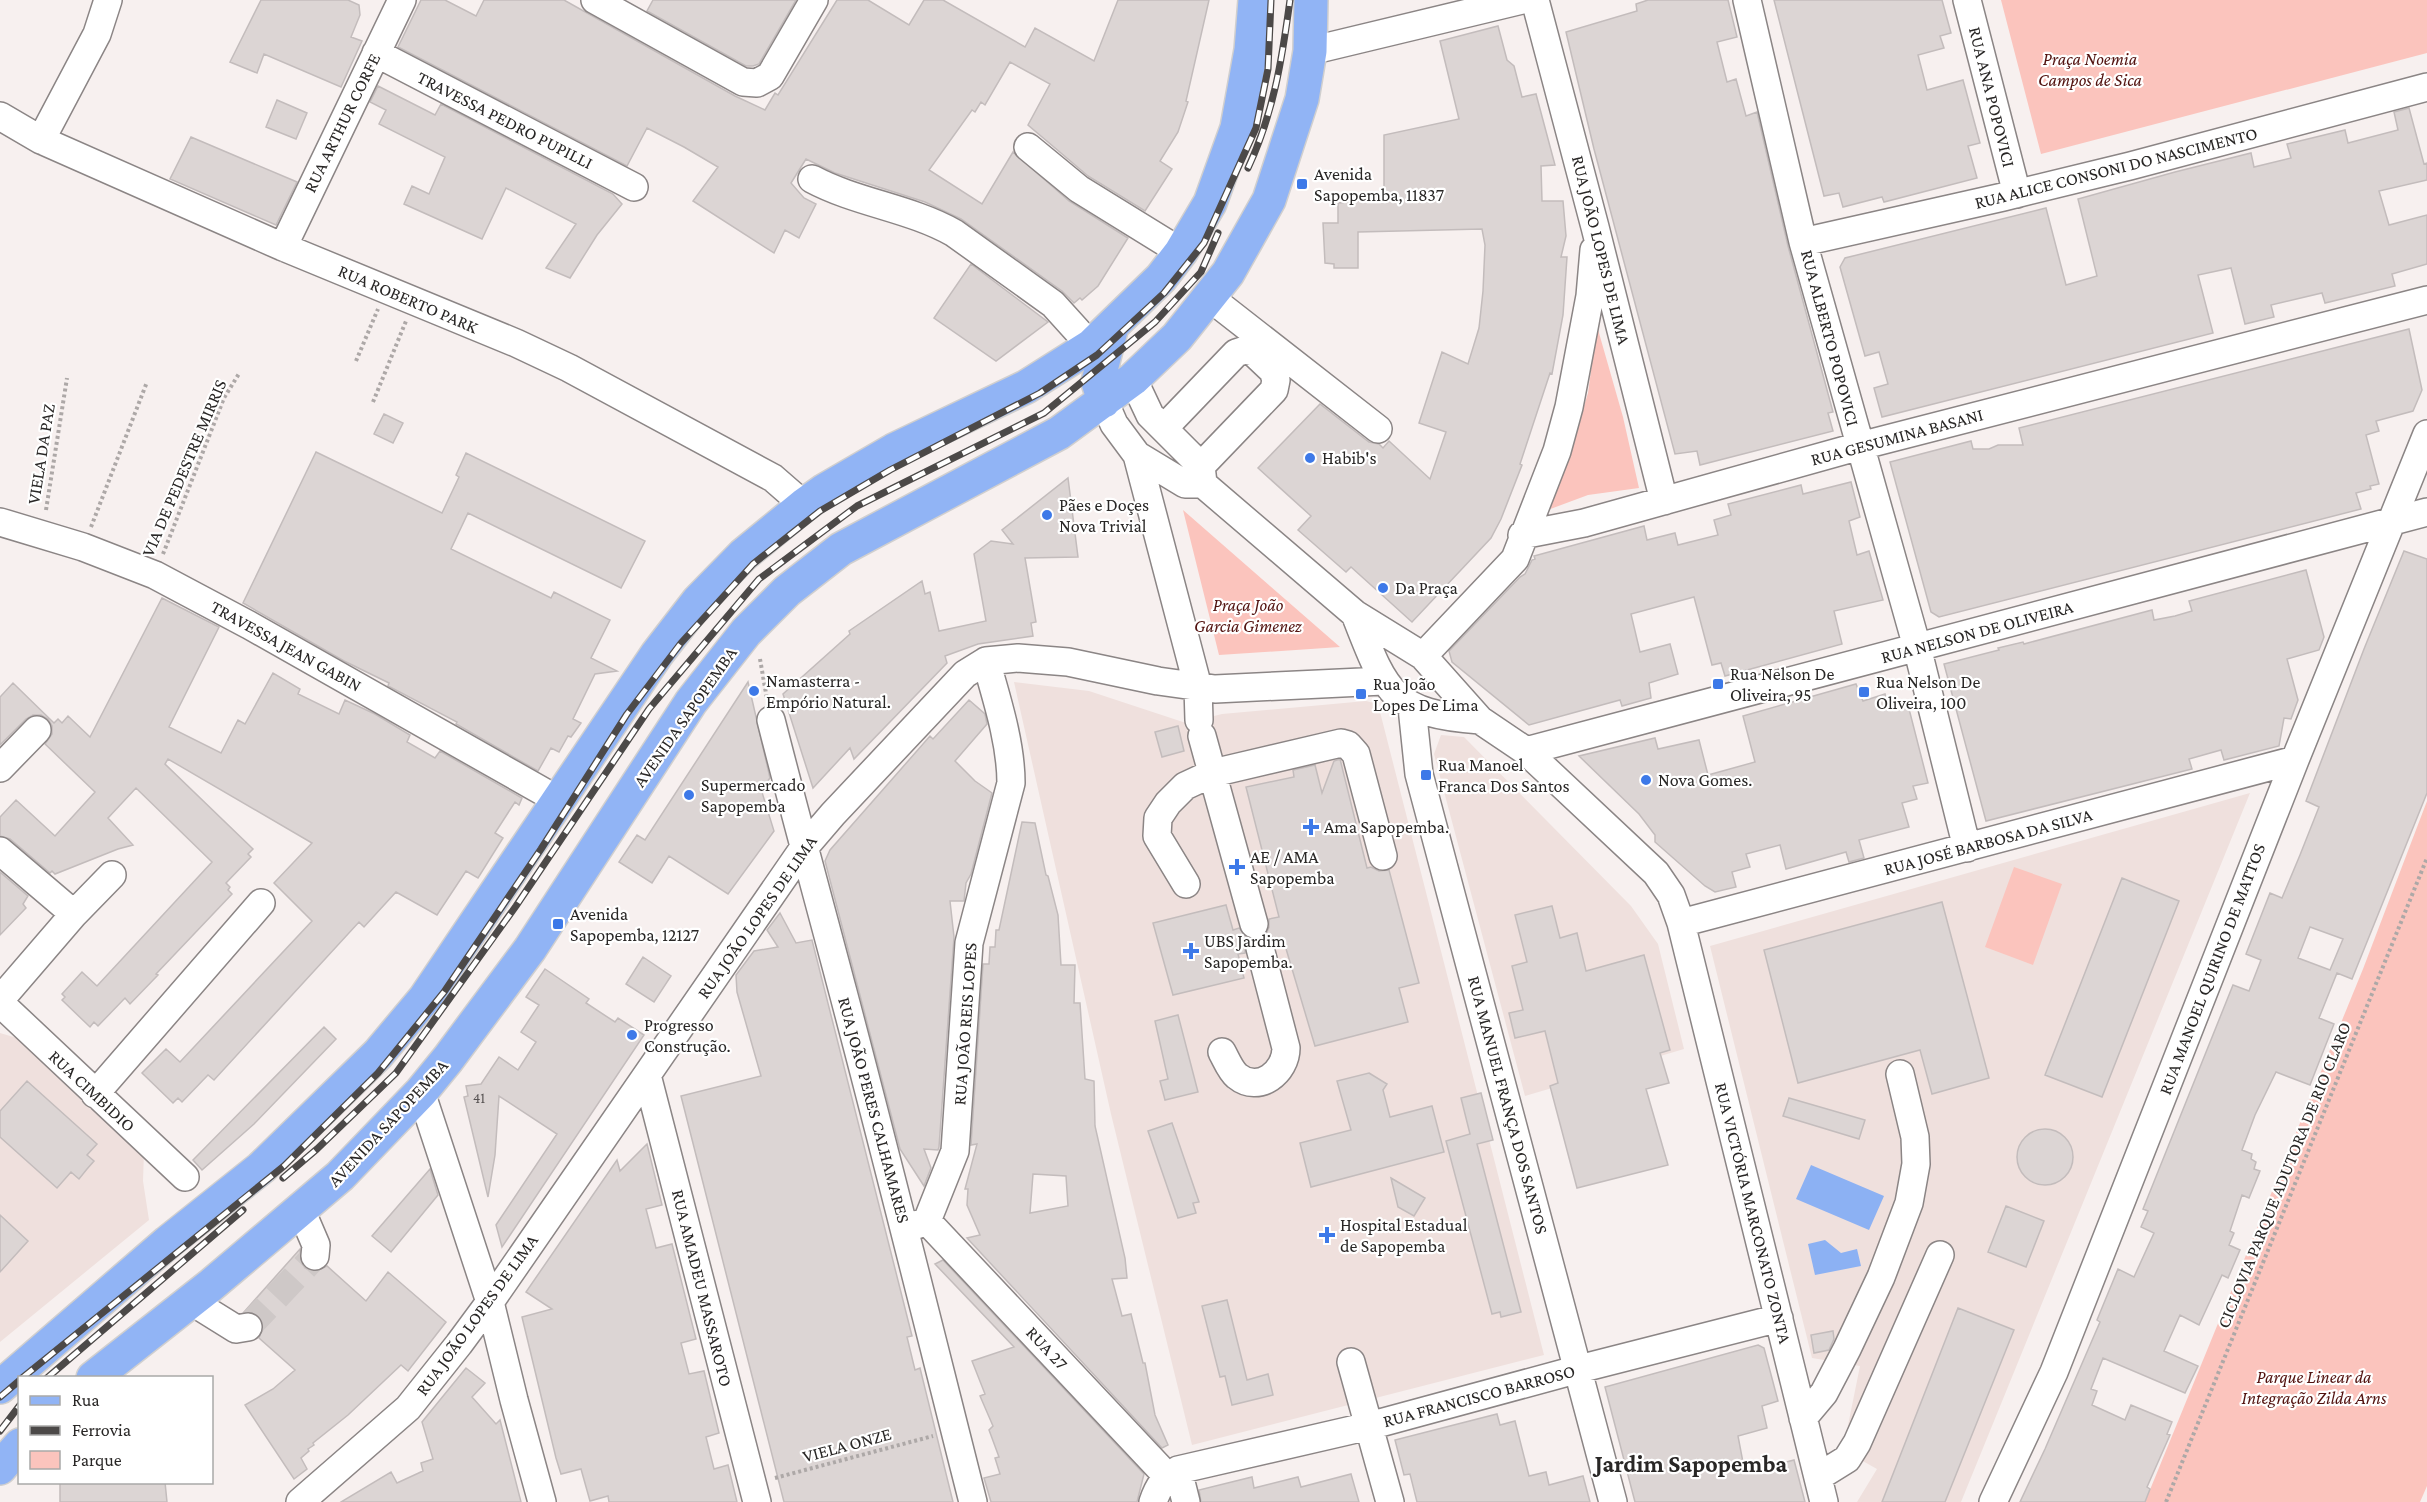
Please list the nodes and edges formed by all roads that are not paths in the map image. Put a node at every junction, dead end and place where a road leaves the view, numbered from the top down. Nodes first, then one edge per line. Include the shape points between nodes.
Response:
1 (108, 0) edge
2 (402, 0) edge
3 (595, 0) edge
4 (814, 0) edge
5 (1255, 0) edge
6 (1311, 0) edge
7 (1522, 0) edge
8 (1535, 0) edge
9 (1747, 0) edge
10 (1967, 0) edge
11 (1310, 51) junction
12 (376, 53) junction
13 (2427, 87) edge
14 (0, 116) edge
15 (41, 140) junction
16 (1028, 147) dead end
17 (812, 179) dead end
18 (634, 187) dead end
19 (2017, 194) junction
20 (1595, 227) junction
21 (1803, 242) junction
22 (283, 247) junction
23 (1181, 252) junction
24 (1209, 297) junction
25 (2427, 300) edge
26 (1102, 336) junction
27 (1133, 379) junction
28 (1104, 401) junction
29 (1164, 428) junction
30 (1378, 429) dead end
31 (2427, 434) edge
32 (1860, 446) junction
33 (1137, 454) junction
34 (1202, 475) junction
35 (1664, 501) junction
36 (804, 505) junction
37 (2427, 512) edge
38 (0, 522) edge
39 (2391, 522) junction
40 (1522, 535) junction
41 (1355, 614) junction
42 (1917, 647) junction
43 (986, 662) junction
44 (1431, 665) junction
45 (1383, 681) junction
46 (1198, 687) junction
47 (1412, 707) junction
48 (771, 720) road end
49 (1480, 720) junction
50 (37, 730) dead end
51 (1526, 751) junction
52 (2295, 760) junction
53 (0, 768) edge
54 (1213, 773) junction
55 (558, 800) junction
56 (1967, 848) junction
57 (803, 849) junction
58 (0, 850) edge
59 (1383, 856) dead end
60 (112, 875) dead end
61 (1186, 884) dead end
62 (261, 903) dead end
63 (74, 914) junction
64 (1681, 923) junction
65 (0, 1001) edge
66 (1222, 1052) dead end
67 (1900, 1074) dead end
68 (648, 1075) junction
69 (422, 1092) junction
70 (95, 1094) junction
71 (185, 1177) dead end
72 (301, 1210) junction
73 (916, 1225) junction
74 (1940, 1255) dead end
75 (315, 1256) dead end
76 (191, 1301) junction
77 (490, 1302) junction
78 (1779, 1318) junction
79 (248, 1327) dead end
80 (1351, 1362) dead end
81 (1579, 1369) junction
82 (94, 1376) edge
83 (0, 1387) edge
84 (1803, 1418) junction
85 (1369, 1425) junction
86 (18, 1447) edge
87 (0, 1468) edge
88 (1172, 1473) junction
89 (1821, 1490) edge
90 (763, 1491) edge
91 (300, 1502) edge
92 (542, 1502) edge
93 (973, 1502) edge
94 (1153, 1502) edge
95 (1186, 1502) edge
96 (1390, 1502) edge
97 (1613, 1502) edge
98 (1993, 1502) edge

1 - 15 street via 98,34
2 - 12 street, RUA ARTHUR CORFE
3 - 4 street via 744,82 757,83 770,76
5 - 23 main road via 1251,50 1237,128 1210,203
6 - 11 main road, AVENIDA SAPOPEMBA
7 - 11 street
8 - 20 street, RUA JOÃO LOPES DE LIMA
9 - 21 street, RUA ALBERTO POPOVICI
10 - 19 street, RUA ANA POPOVICI
11 - 24 main road, AVENIDA SAPOPEMBA via 1302,99 1269,200 1228,273
12 - 18 street, TRAVESSA PEDRO PUPILLI
12 - 22 street, RUA ARTHUR CORFE
13 - 19 street, RUA ALICE CONSONI DO NASCIMENTO
14 - 15 street, RUA ROBERTO PARK
15 - 22 street, RUA ROBERTO PARK
16 - 23 street via 1079,189
17 - 26 street via 852,198 954,233
19 - 21 street, RUA ALICE CONSONI DO NASCIMENTO
20 - 35 street, RUA JOÃO LOPES DE LIMA
20 - 40 street via 1590,296 1569,407 1557,451
21 - 32 street, RUA ALBERTO POPOVICI
22 - 36 street, RUA ROBERTO PARK via 568,368 772,478
23 - 26 main road via 1161,278
24 - 27 main road, AVENIDA SAPOPEMBA via 1177,337
24 - 30 street
25 - 32 street, RUA GESUMINA BASANI
26 - 28 main road via 1098,382
26 - 36 main road via 1026,387 894,450
27 - 28 main road, AVENIDA SAPOPEMBA
27 - 29 street via 1150,415
28 - 33 street via 1114,424
28 - 69 main road, AVENIDA SAPOPEMBA via 1059,433 841,549 787,591 753,624 691,702 530,949
29 - 34 street
29 - 34 street via 1236,353 1253,352 1273,371 1274,390
31 - 39 street, RUA MANOEL QUIRINO DE MATTOS
32 - 35 street, RUA GESUMINA BASANI
32 - 42 street, RUA ALBERTO POPOVICI
33 - 34 street via 1185,484
33 - 46 street
34 - 41 street
35 - 40 street, RUA GESUMINA BASANI
36 - 55 main road via 743,555 698,601 657,654
37 - 39 street, RUA NELSON DE OLIVEIRA
38 - 55 street, TRAVESSA JEAN GABIN via 83,547 155,575
39 - 42 street, RUA NELSON DE OLIVEIRA
39 - 52 street, RUA MANOEL QUIRINO DE MATTOS
40 - 44 street via 1515,559
41 - 44 street
41 - 45 street
42 - 51 street, RUA NELSON DE OLIVEIRA
42 - 56 street, RUA ALBERTO POPOVICI
43 - 46 street, RUA JOÃO LOPES DE LIMA via 1018,658 1068,662
43 - 57 street, RUA JOÃO LOPES DE LIMA via 964,674 942,696
43 - 73 street, RUA JOÃO REIS LOPES via 1000,714 1011,783 969,943 955,1151
44 - 47 street via 1441,691 1433,700
44 - 49 street
45 - 46 street, RUA JOÃO LOPES DE LIMA
45 - 47 street
46 - 54 street via 1201,728
47 - 49 street via 1452,718
47 - 81 street, RUA MANUEL FRANÇA DOS SANTOS via 1419,774
48 - 57 street, RUA JOÃO PERES CALHAMARES
49 - 51 street, RUA VICTÓRIA MARCONATO ZONTA
50 - 53 street
51 - 64 street, RUA VICTÓRIA MARCONATO ZONTA via 1656,873 1671,895
52 - 56 street, RUA JOSÉ BARBOSA DA SILVA
52 - 98 street, RUA MANOEL QUIRINO DE MATTOS via 2054,1372
54 - 59 street via 1319,746 1348,745 1356,754
54 - 61 street via 1185,786 1158,818 1158,836
54 - 66 street via 1286,1048 1284,1064 1277,1074 1251,1082 1235,1075
55 - 83 main road via 425,998 378,1054 261,1168
56 - 64 street, RUA JOSÉ BARBOSA DA SILVA
57 - 68 street, RUA JOÃO LOPES DE LIMA
57 - 73 street, RUA JOÃO PERES CALHAMARES
58 - 63 street
60 - 63 street
62 - 70 street
63 - 65 street
64 - 78 street, RUA VICTÓRIA MARCONATO ZONTA
65 - 70 street, RUA CIMBIDIO
67 - 84 street via 1915,1137 1916,1164 1910,1203 1847,1350 1824,1393
68 - 77 street, RUA JOÃO LOPES DE LIMA
68 - 90 street, RUA AMADEU MASSAROTO
69 - 72 main road, AVENIDA SAPOPEMBA
69 - 77 street
70 - 71 street, RUA CIMBIDIO
72 - 75 street via 316,1245
72 - 76 main road, AVENIDA SAPOPEMBA
73 - 88 street, RUA 27
73 - 93 street, RUA JOÃO PERES CALHAMARES
74 - 89 street via 1857,1443
76 - 79 street via 236,1329
76 - 82 main road, AVENIDA SAPOPEMBA
77 - 91 street, RUA JOÃO LOPES DE LIMA via 408,1408
77 - 92 street
78 - 81 street, RUA FRANCISCO BARROSO
78 - 84 street, RUA VICTÓRIA MARCONATO ZONTA
80 - 85 street
81 - 85 street, RUA FRANCISCO BARROSO
81 - 97 street, RUA MANUEL FRANÇA DOS SANTOS
84 - 89 street, RUA VICTÓRIA MARCONATO ZONTA
85 - 88 street, RUA FRANCISCO BARROSO
85 - 96 street
86 - 87 main road
88 - 94 street via 1157,1490
88 - 95 street

